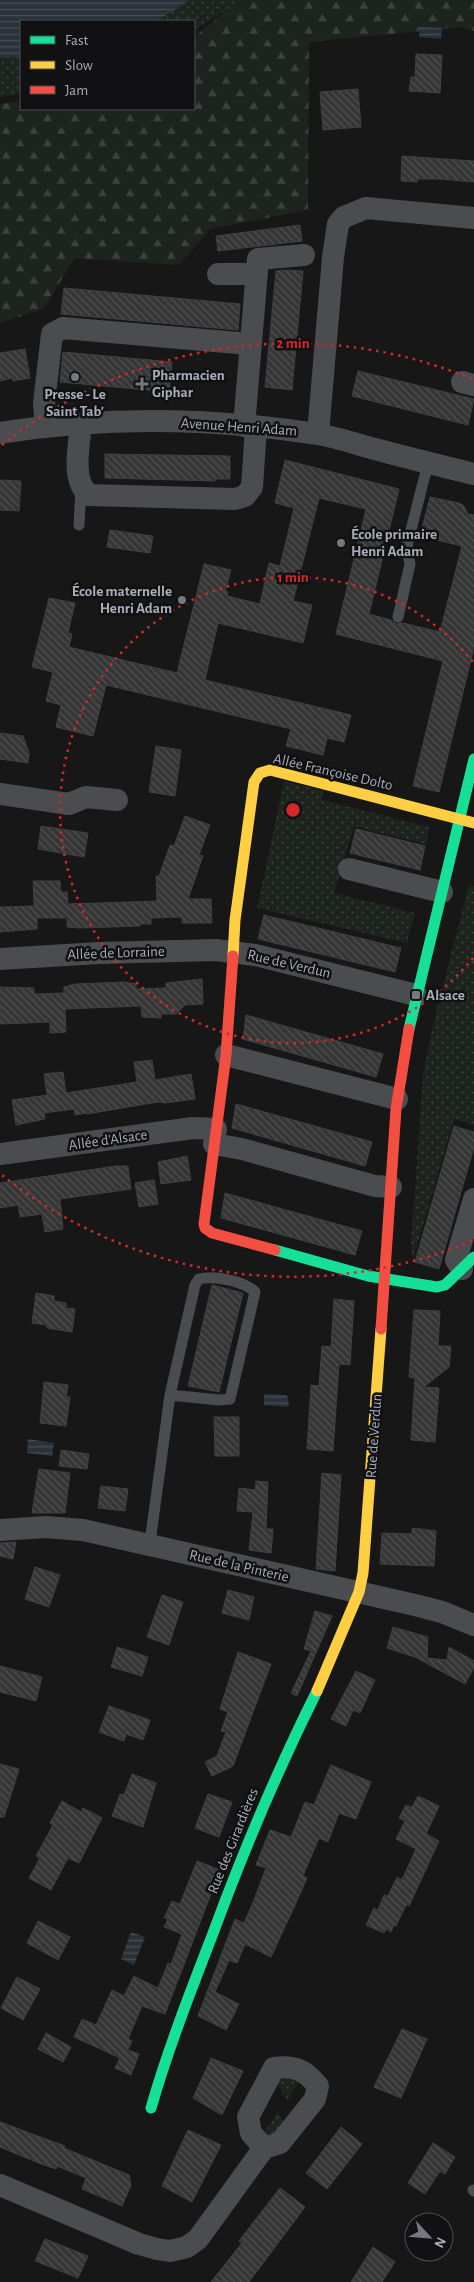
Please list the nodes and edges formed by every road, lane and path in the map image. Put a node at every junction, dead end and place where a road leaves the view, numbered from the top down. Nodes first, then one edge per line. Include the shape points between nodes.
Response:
1 (474, 218) edge
2 (304, 255) dead end
3 (218, 274) dead end
4 (256, 274) junction
5 (250, 344) junction
6 (81, 425) junction
7 (250, 426) junction
8 (46, 427) junction
9 (0, 433) edge
10 (318, 434) junction
11 (428, 463) junction
12 (474, 474) edge
13 (81, 486) junction
14 (79, 525) dead end
15 (398, 617) dead end
16 (474, 759) edge
17 (0, 794) edge
18 (117, 800) dead end
19 (460, 820) junction
20 (474, 823) edge
21 (349, 869) dead end
22 (442, 892) junction
23 (232, 952) junction
24 (0, 959) edge
25 (416, 995) junction
26 (226, 1054) junction
27 (397, 1100) junction
28 (215, 1137) junction
29 (0, 1154) edge
30 (391, 1188) junction
31 (474, 1199) edge
32 (468, 1263) edge
33 (385, 1278) junction
34 (170, 1395) junction
35 (0, 1530) edge
36 (147, 1545) junction
37 (359, 1592) junction
38 (474, 1625) edge
39 (151, 2108) dead end
40 (264, 2148) dead end
41 (0, 2185) edge

1 - 10 street via 366,208 344,217 338,224
2 - 4 street via 258,259
3 - 4 street
4 - 5 street
5 - 7 street
5 - 8 street via 63,328 52,334 44,403
6 - 7 street, Avenue Henri Adam via 193,422
6 - 8 street, Avenue Henri Adam
6 - 13 street
7 - 10 street, Avenue Henri Adam
7 - 13 street via 252,487 245,496 235,499 95,496 89,495
8 - 9 street, Avenue Henri Adam
10 - 11 street, Avenue Henri Adam
11 - 12 street, Avenue Henri Adam
11 - 15 lane via 408,542 410,564
13 - 14 lane
16 - 19 street, Rue de Verdun
17 - 18 street via 69,804 86,797
19 - 20 street
19 - 22 street, Rue de Verdun
19 - 23 street, Allée Françoise Dolto via 270,770 263,771 254,782
21 - 22 street
22 - 25 street, Rue de Verdun
23 - 24 street, Allée de Lorraine via 98,953
23 - 25 street, Rue de Verdun
23 - 26 street, Rue de Verdun
25 - 27 street, Rue de Verdun
26 - 27 street
26 - 28 street, Rue de Verdun
27 - 30 street, Rue de Verdun
28 - 29 street, Allée d'Alsace via 193,1128
28 - 30 street via 242,1149
28 - 33 street, Rue de Verdun via 204,1224 208,1231
30 - 33 street, Rue de Verdun
31 - 32 street, Rue de Verdun via 456,1260
32 - 33 street, Rue de Verdun via 445,1285 436,1287
33 - 37 street, Rue de Verdun via 370,1498
34 - 34 lane via 219,1400 230,1398 255,1292 250,1287 208,1277 199,1279
34 - 36 lane
35 - 36 street, Rue de la Pinterie via 68,1528
36 - 37 street, Rue de la Pinterie
37 - 38 street, Rue de la Pinterie via 442,1612
37 - 39 street, Rue des Girardières via 318,1691 279,1767 224,1903 169,2047
40 - 41 street via 198,2239 188,2247 170,2251 111,2232

